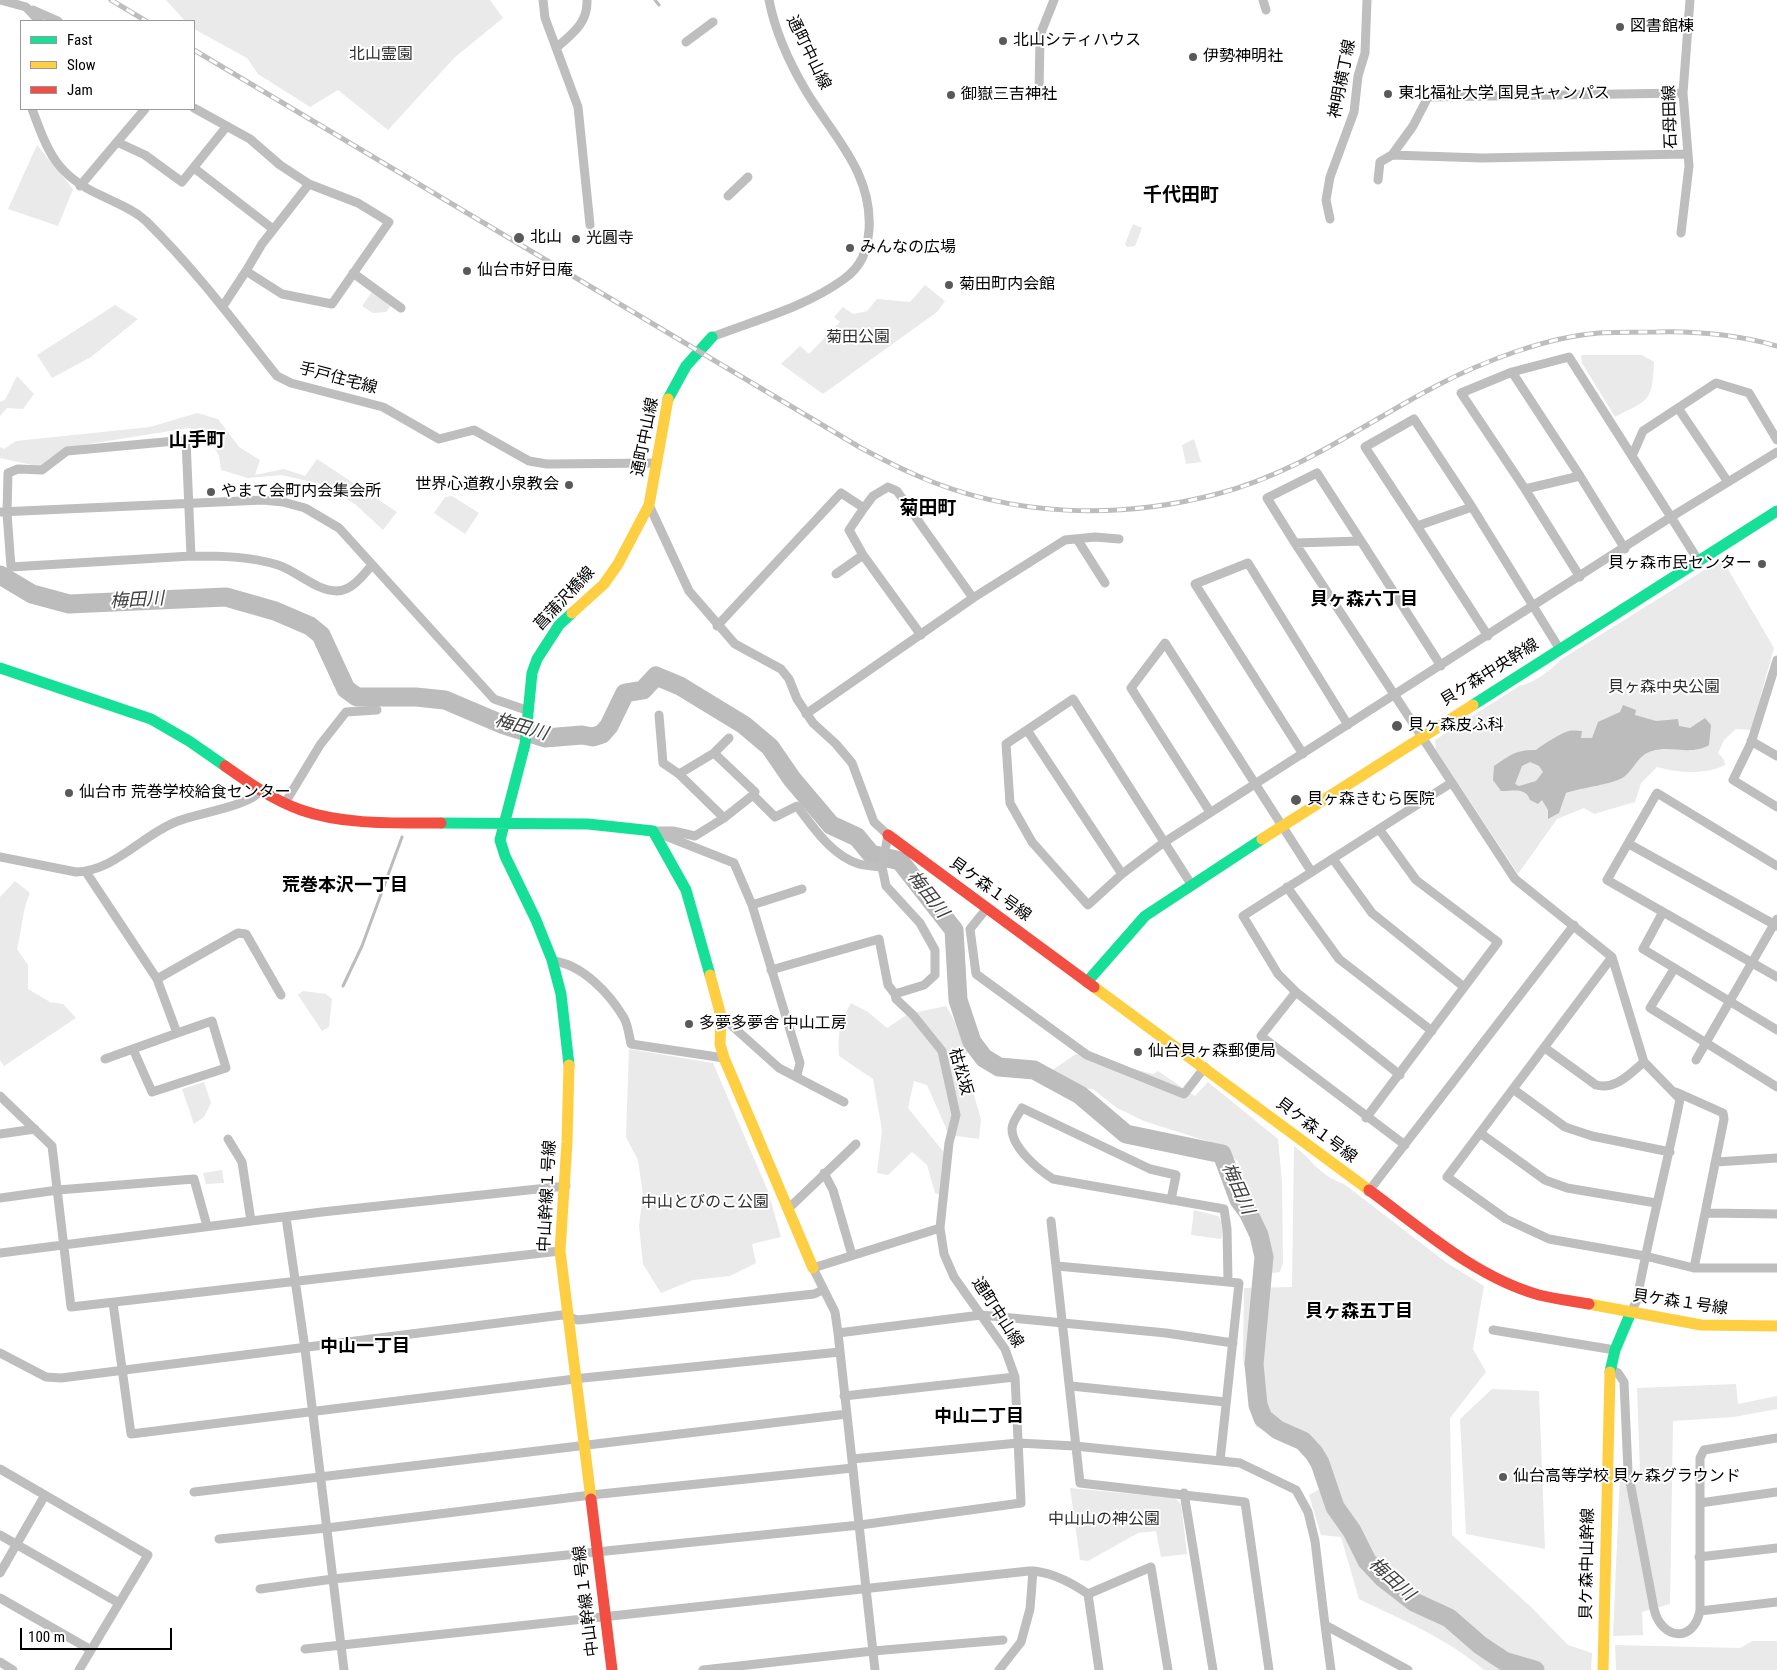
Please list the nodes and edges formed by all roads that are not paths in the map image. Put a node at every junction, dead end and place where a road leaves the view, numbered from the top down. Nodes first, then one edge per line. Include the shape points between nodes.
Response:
1 (1, 0) edge
2 (543, 0) edge
3 (587, 0) edge
4 (769, 0) edge
5 (1054, 0) edge
6 (1264, 0) edge
7 (1367, 0) edge
8 (1690, 0) edge
9 (26, 7) junction
10 (1266, 10) dead end
11 (39, 20) edge
12 (56, 20) edge
13 (713, 22) dead end
14 (686, 42) dead end
15 (556, 48) junction
16 (1683, 93) junction
17 (1039, 95) dead end
18 (195, 109) edge
19 (32, 110) edge
20 (144, 110) edge
21 (227, 126) junction
22 (117, 142) junction
23 (1687, 154) junction
24 (1392, 155) junction
25 (194, 168) junction
26 (748, 177) dead end
27 (1378, 180) dead end
28 (309, 184) junction
29 (80, 186) junction
30 (728, 196) dead end
31 (1330, 219) dead end
32 (590, 225) dead end
33 (273, 230) junction
34 (1681, 233) dead end
35 (246, 271) junction
36 (353, 273) junction
37 (223, 306) junction
38 (401, 308) dead end
39 (712, 337) joint
40 (1512, 372) junction
41 (1678, 408) junction
42 (1777, 440) edge
43 (1777, 452) edge
44 (1632, 456) junction
45 (656, 463) junction
46 (1580, 476) junction
47 (1728, 482) junction
48 (1525, 489) junction
49 (188, 504) junction
50 (649, 505) junction
51 (1472, 507) junction
52 (864, 508) junction
53 (1777, 511) edge
54 (3, 512) edge
55 (1671, 518) junction
56 (1417, 526) junction
57 (1077, 539) junction
58 (1119, 539) dead end
59 (1361, 542) junction
60 (1295, 543) junction
61 (1625, 549) junction
62 (863, 555) junction
63 (191, 556) junction
64 (1698, 560) junction
65 (372, 565) junction
66 (836, 574) dead end
67 (1580, 578) junction
68 (1105, 583) dead end
69 (973, 598) junction
70 (1534, 607) junction
71 (717, 626) junction
72 (921, 635) junction
73 (1488, 636) junction
74 (1560, 648) junction
75 (1777, 660) edge
76 (1441, 666) junction
77 (0, 668) edge
78 (1395, 695) junction
79 (377, 710) dead end
80 (529, 711) junction
81 (806, 714) junction
82 (659, 715) dead end
83 (1348, 725) junction
84 (1027, 730) junction
85 (1421, 736) junction
86 (729, 738) dead end
87 (1751, 741) junction
88 (714, 753) junction
89 (1303, 754) junction
90 (1777, 756) edge
91 (679, 774) junction
92 (1257, 783) junction
93 (1450, 783) junction
94 (260, 791) junction
95 (753, 795) junction
96 (284, 803) junction
97 (1777, 807) edge
98 (1210, 812) junction
99 (724, 818) junction
100 (503, 824) junction
101 (1284, 826) junction
102 (1379, 829) junction
103 (653, 831) junction
104 (888, 835) junction
105 (1163, 843) junction
106 (1629, 844) junction
107 (0, 858) edge
108 (1332, 859) junction
109 (1777, 866) edge
110 (882, 867) junction
111 (1311, 870) junction
112 (86, 872) junction
113 (1122, 874) junction
114 (1190, 884) junction
115 (1287, 887) junction
116 (802, 890) dead end
117 (752, 906) junction
118 (987, 908) junction
119 (1663, 912) junction
120 (1776, 923) edge
121 (1574, 925) junction
122 (1612, 957) junction
123 (553, 961) junction
124 (1752, 963) junction
125 (1674, 969) junction
126 (771, 970) junction
127 (1777, 977) edge
128 (157, 979) junction
129 (1088, 982) junction
130 (1464, 987) junction
131 (1296, 992) junction
132 (895, 994) junction
133 (281, 995) dead end
134 (1729, 1002) junction
135 (721, 1016) junction
136 (1777, 1030) edge
137 (1432, 1031) junction
138 (177, 1033) junction
139 (1706, 1043) junction
140 (1545, 1048) junction
141 (133, 1049) junction
142 (724, 1058) junction
143 (105, 1059) dead end
144 (1696, 1060) dead end
145 (1644, 1062) junction
146 (1205, 1067) junction
147 (1400, 1074) junction
148 (798, 1076) junction
149 (1777, 1087) edge
150 (1512, 1089) junction
151 (1672, 1090) junction
152 (0, 1096) edge
153 (844, 1102) dead end
154 (1366, 1118) junction
155 (35, 1129) junction
156 (1480, 1133) junction
157 (0, 1134) edge
158 (228, 1139) dead end
159 (949, 1143) joint
160 (856, 1144) dead end
161 (1405, 1145) junction
162 (1670, 1152) junction
163 (1777, 1158) edge
164 (1716, 1162) junction
165 (824, 1173) junction
166 (566, 1186) junction
167 (58, 1190) junction
168 (1368, 1192) junction
169 (0, 1198) edge
170 (1171, 1200) junction
171 (1656, 1204) junction
172 (788, 1209) junction
173 (1706, 1213) junction
174 (1777, 1214) edge
175 (286, 1217) junction
176 (251, 1221) junction
177 (1051, 1221) dead end
178 (207, 1226) junction
179 (940, 1228) junction
180 (64, 1244) junction
181 (560, 1251) junction
182 (0, 1253) edge
183 (852, 1255) junction
184 (1645, 1256) junction
185 (1057, 1266) junction
186 (813, 1268) junction
187 (1694, 1268) junction
188 (1777, 1268) edge
189 (296, 1280) junction
190 (1228, 1282) junction
191 (823, 1290) junction
192 (113, 1303) junction
193 (1631, 1312) junction
194 (981, 1315) junction
195 (568, 1316) junction
196 (1064, 1324) junction
197 (1777, 1326) edge
198 (1493, 1330) dead end
199 (838, 1333) junction
200 (1233, 1343) junction
201 (305, 1349) junction
202 (1615, 1350) junction
203 (840, 1352) junction
204 (0, 1353) edge
205 (1610, 1368) junction
206 (123, 1371) junction
207 (1015, 1377) junction
208 (576, 1379) junction
209 (1071, 1386) junction
210 (844, 1396) junction
211 (1226, 1402) junction
212 (313, 1412) junction
213 (846, 1414) junction
214 (1777, 1438) edge
215 (1018, 1443) junction
216 (584, 1444) junction
217 (1075, 1446) junction
218 (1220, 1461) junction
219 (852, 1464) junction
220 (0, 1469) edge
221 (321, 1477) junction
222 (194, 1492) dead end
223 (1777, 1492) edge
224 (1184, 1493) junction
225 (44, 1495) junction
226 (591, 1495) junction
227 (1700, 1503) junction
228 (860, 1525) junction
229 (327, 1528) junction
230 (0, 1535) edge
231 (219, 1538) dead end
232 (16, 1544) junction
233 (1777, 1548) edge
234 (598, 1553) junction
235 (1699, 1557) junction
236 (1033, 1571) junction
237 (0, 1573) edge
238 (333, 1580) junction
239 (260, 1589) dead end
240 (866, 1589) junction
241 (1088, 1594) junction
242 (0, 1598) edge
243 (1777, 1602) edge
244 (119, 1603) junction
245 (1700, 1611) junction
246 (605, 1616) junction
247 (1325, 1625) junction
248 (1004, 1640) dead end
249 (341, 1646) junction
250 (305, 1649) dead end
251 (90, 1650) junction
252 (873, 1651) junction
253 (0, 1662) edge
254 (13, 1670) edge
255 (78, 1670) edge
256 (344, 1670) edge
257 (612, 1670) edge
258 (704, 1670) edge
259 (875, 1670) edge
260 (1000, 1670) edge
261 (1098, 1670) edge
262 (1168, 1670) edge
263 (1213, 1670) edge
264 (1269, 1670) edge
265 (1331, 1670) edge
266 (1408, 1670) edge
267 (1602, 1670) edge

1 - 9 street
2 - 15 street via 545,18
3 - 15 street via 586,16 577,30
4 - 39 street, 通町中山線 via 773,21 806,90 855,163 863,181 868,202 868,241 865,257 844,279 787,309
5 - 17 street via 1040,35
6 - 10 street
7 - 31 street, 神明横丁線 via 1365,53 1358,76 1354,112 1330,177 1326,200
8 - 16 street, 石母田線
9 - 11 street
9 - 12 street
13 - 14 street
15 - 32 street via 578,107
16 - 23 street, 石母田線
16 - 24 street via 1428,97 1413,126
18 - 21 street
19 - 29 street, 手戸住宅線 via 59,166
20 - 22 street
21 - 25 street
21 - 28 street via 250,139
22 - 25 street via 145,155 182,182
22 - 29 street
23 - 24 street via 1491,158
23 - 34 street, 石母田線 via 1689,166
24 - 27 street via 1380,162
25 - 33 street
26 - 30 street
28 - 33 street
28 - 36 street via 358,203 389,222
29 - 37 street, 手戸住宅線 via 144,219 201,278
33 - 35 street
35 - 36 street via 282,294 332,304
35 - 37 street
36 - 38 street
37 - 45 street, 手戸住宅線 via 277,376 291,383 383,407 439,439 474,430 529,461 547,464
39 - 45 street, 通町中山線 via 686,366 668,399
40 - 44 street via 1569,357
40 - 46 street
40 - 48 street via 1461,394
41 - 42 street via 1716,383 1750,393
41 - 44 street via 1643,430
41 - 47 street
43 - 47 street
44 - 55 street
45 - 50 street, 通町中山線
46 - 48 street
46 - 61 street
47 - 55 street
48 - 67 street
49 - 54 street
49 - 54 street via 186,440 67,452 42,470 18,469 8,473
49 - 63 street
49 - 65 street via 263,500 305,508 339,528
50 - 71 street via 680,577
50 - 80 street, 菖蒲沢橋線 via 604,584 548,639 532,673
51 - 56 street
51 - 56 street via 1414,419 1365,447
51 - 70 street
52 - 62 street via 849,530
52 - 69 street via 873,496 888,487 897,492
52 - 71 street via 841,493
53 - 64 street, 貝ケ森中央幹線
54 - 63 street via 11,567
55 - 61 street
55 - 64 street
56 - 73 street
57 - 58 street
57 - 68 street
57 - 69 street via 1065,540
59 - 60 street
59 - 60 street via 1317,474 1267,498
59 - 76 street
60 - 78 street
61 - 67 street
62 - 66 street
62 - 72 street
63 - 65 street via 243,557 280,565 321,587 336,591 349,588
64 - 74 street, 貝ケ森中央幹線
65 - 80 street via 494,699
67 - 70 street
69 - 72 street
70 - 73 street
70 - 74 street
71 - 81 street via 735,644 782,669
72 - 81 street
73 - 76 street
74 - 85 street, 貝ケ森中央幹線
75 - 87 street
76 - 78 street
77 - 94 street via 169,727
78 - 83 street
78 - 85 street
79 - 96 street via 346,712 320,745
80 - 100 street, 菖蒲沢橋線 via 525,744
81 - 104 street via 852,763 874,822
82 - 91 street via 662,763
83 - 89 street
83 - 89 street via 1248,563 1195,584
84 - 105 street via 1072,699
84 - 113 street
84 - 113 street via 1006,744 1010,803 1032,842 1088,905
85 - 93 street
85 - 101 street, 貝ケ森中央幹線
86 - 88 street
87 - 90 street
87 - 97 street via 1733,780
88 - 91 street
88 - 95 street via 755,792
89 - 92 street
91 - 99 street
92 - 98 street
92 - 98 street via 1164,643 1131,688
92 - 101 street
93 - 102 street
93 - 121 street via 1515,879
94 - 96 street
94 - 112 street via 243,802 176,821
95 - 99 street
95 - 110 street via 775,817 797,806 846,858 859,864
96 - 100 street via 323,816 354,820
98 - 105 street
99 - 103 street via 695,836
100 - 103 street via 569,823
100 - 123 street, 中山幹線１号線 via 500,840 505,856
101 - 111 street
101 - 114 street, 貝ケ森中央幹線
102 - 108 street
102 - 130 street via 1416,880 1498,942
103 - 117 street via 734,863
103 - 135 street via 686,890
104 - 110 street
104 - 118 street, 貝ケ森１号線
105 - 113 street
105 - 114 street
106 - 109 street via 1656,793
106 - 119 street via 1607,880
106 - 120 street
107 - 112 street
108 - 111 street
108 - 130 street via 1372,913
110 - 132 street via 886,886 920,923 935,950 935,975 924,985
111 - 115 street
112 - 128 street
114 - 129 street, 貝ケ森中央幹線 via 1145,916
115 - 131 street via 1243,916 1278,974
115 - 137 street via 1339,959
116 - 117 street
117 - 126 street
118 - 129 street, 貝ケ森１号線
118 - 146 street via 970,929 976,974 1087,1055 1184,1094
119 - 124 street
119 - 125 street via 1643,949
120 - 124 street
121 - 122 street
121 - 161 street
122 - 140 street
122 - 145 street
123 - 142 street via 565,963 597,985 625,1019 631,1044
123 - 166 street, 中山幹線１号線 via 567,1046
124 - 127 street
124 - 134 street
125 - 134 street
125 - 139 street via 1650,1008
126 - 132 street, 枯松坂 via 879,940 888,985
126 - 148 street via 800,1063
128 - 133 street via 238,933 246,934
128 - 138 street
129 - 146 street, 貝ケ森１号線
130 - 137 street
131 - 147 street
131 - 154 street via 1261,1036
132 - 159 street, 枯松坂 via 942,1051 956,1115
134 - 136 street
134 - 139 street
135 - 142 street via 720,1044
135 - 148 street via 779,1068
137 - 147 street
138 - 141 street
138 - 141 street via 212,1020 226,1068 152,1092
139 - 144 street
139 - 149 street
140 - 145 street via 1596,1085 1604,1087 1615,1085
140 - 150 street
141 - 143 street
142 - 172 street
145 - 151 street
146 - 168 street, 貝ケ森１号線
147 - 154 street
148 - 153 street
150 - 156 street
150 - 162 street via 1565,1126 1592,1136
151 - 162 street via 1680,1099
151 - 164 street via 1723,1113
152 - 155 street
154 - 161 street
155 - 157 street
155 - 167 street via 52,1146
156 - 171 street via 1545,1180 1567,1188
156 - 184 street via 1447,1177 1482,1204 1549,1239
158 - 176 street via 242,1162
159 - 179 street, 通町中山線
160 - 165 street
161 - 168 street
162 - 171 street
163 - 164 street
164 - 173 street
165 - 172 street
165 - 183 street via 833,1190
166 - 175 street
166 - 181 street, 中山幹線１号線
167 - 169 street
167 - 178 street via 194,1179
167 - 180 street
168 - 193 street, 貝ケ森１号線 via 1461,1258 1515,1286 1540,1295
170 - 170 street via 1053,1179 1024,1156 1012,1130 1014,1121 1022,1108 1150,1170 1176,1174
170 - 190 street via 1224,1209
171 - 184 street
172 - 186 street
173 - 174 street
173 - 187 street
175 - 176 street
175 - 189 street
176 - 178 street
177 - 185 street
178 - 180 street
179 - 183 street
179 - 194 street, 通町中山線 via 944,1254 954,1277
180 - 182 street
180 - 192 street via 71,1307
181 - 189 street
181 - 195 street, 中山幹線１号線
183 - 186 street
184 - 187 street
184 - 193 street via 1637,1300
185 - 190 street
185 - 196 street
186 - 191 street
187 - 188 street
189 - 192 street
189 - 201 street
190 - 200 street via 1239,1283
191 - 195 street via 814,1294 630,1315 578,1320
191 - 199 street via 835,1312
192 - 206 street
193 - 197 street, 貝ケ森１号線 via 1701,1325
193 - 202 street, 貝ケ森中山幹線
194 - 196 street
194 - 199 street
194 - 207 street, 通町中山線 via 1005,1349
195 - 201 street
195 - 208 street, 中山幹線１号線
196 - 200 street
196 - 209 street
198 - 202 street
199 - 203 street
200 - 211 street
201 - 206 street
201 - 212 street
202 - 205 street, 貝ケ森中山幹線
203 - 208 street
203 - 210 street
204 - 206 street via 46,1377
205 - 245 street via 1624,1382 1628,1471 1656,1620 1669,1632 1683,1633 1692,1629
205 - 267 street, 貝ケ森中山幹線
206 - 212 street via 131,1434
207 - 210 street
207 - 215 street, 通町中山線
208 - 212 street
208 - 216 street, 中山幹線１号線
209 - 211 street
209 - 217 street
210 - 213 street
211 - 218 street
212 - 221 street
213 - 216 street
213 - 219 street
214 - 227 street via 1704,1450 1700,1458
215 - 217 street
215 - 219 street
215 - 228 street, 通町中山線 via 1021,1503
216 - 221 street
216 - 226 street, 中山幹線１号線
217 - 218 street
217 - 224 street via 1080,1483
218 - 247 street via 1240,1463 1296,1490 1308,1512 1315,1541
219 - 226 street
219 - 228 street
220 - 225 street
221 - 222 street
221 - 229 street
223 - 227 street
224 - 263 street
224 - 264 street via 1245,1502
225 - 232 street
225 - 244 street via 148,1555
226 - 229 street
226 - 234 street, 中山幹線１号線
227 - 235 street
228 - 234 street
228 - 240 street
229 - 231 street
229 - 238 street
230 - 232 street
232 - 237 street
232 - 244 street
233 - 235 street
234 - 238 street
234 - 246 street, 中山幹線１号線
235 - 245 street
236 - 240 street
236 - 241 street via 1075,1584
236 - 260 street via 1030,1608 1021,1642
238 - 239 street
238 - 249 street
240 - 246 street
240 - 252 street
241 - 261 street
241 - 262 street via 1152,1567
242 - 251 street
243 - 245 street
244 - 251 street
246 - 249 street
246 - 257 street, 中山幹線１号線
247 - 265 street
247 - 266 street
248 - 252 street
249 - 250 street
249 - 256 street
251 - 255 street
252 - 258 street
252 - 259 street
253 - 254 street

